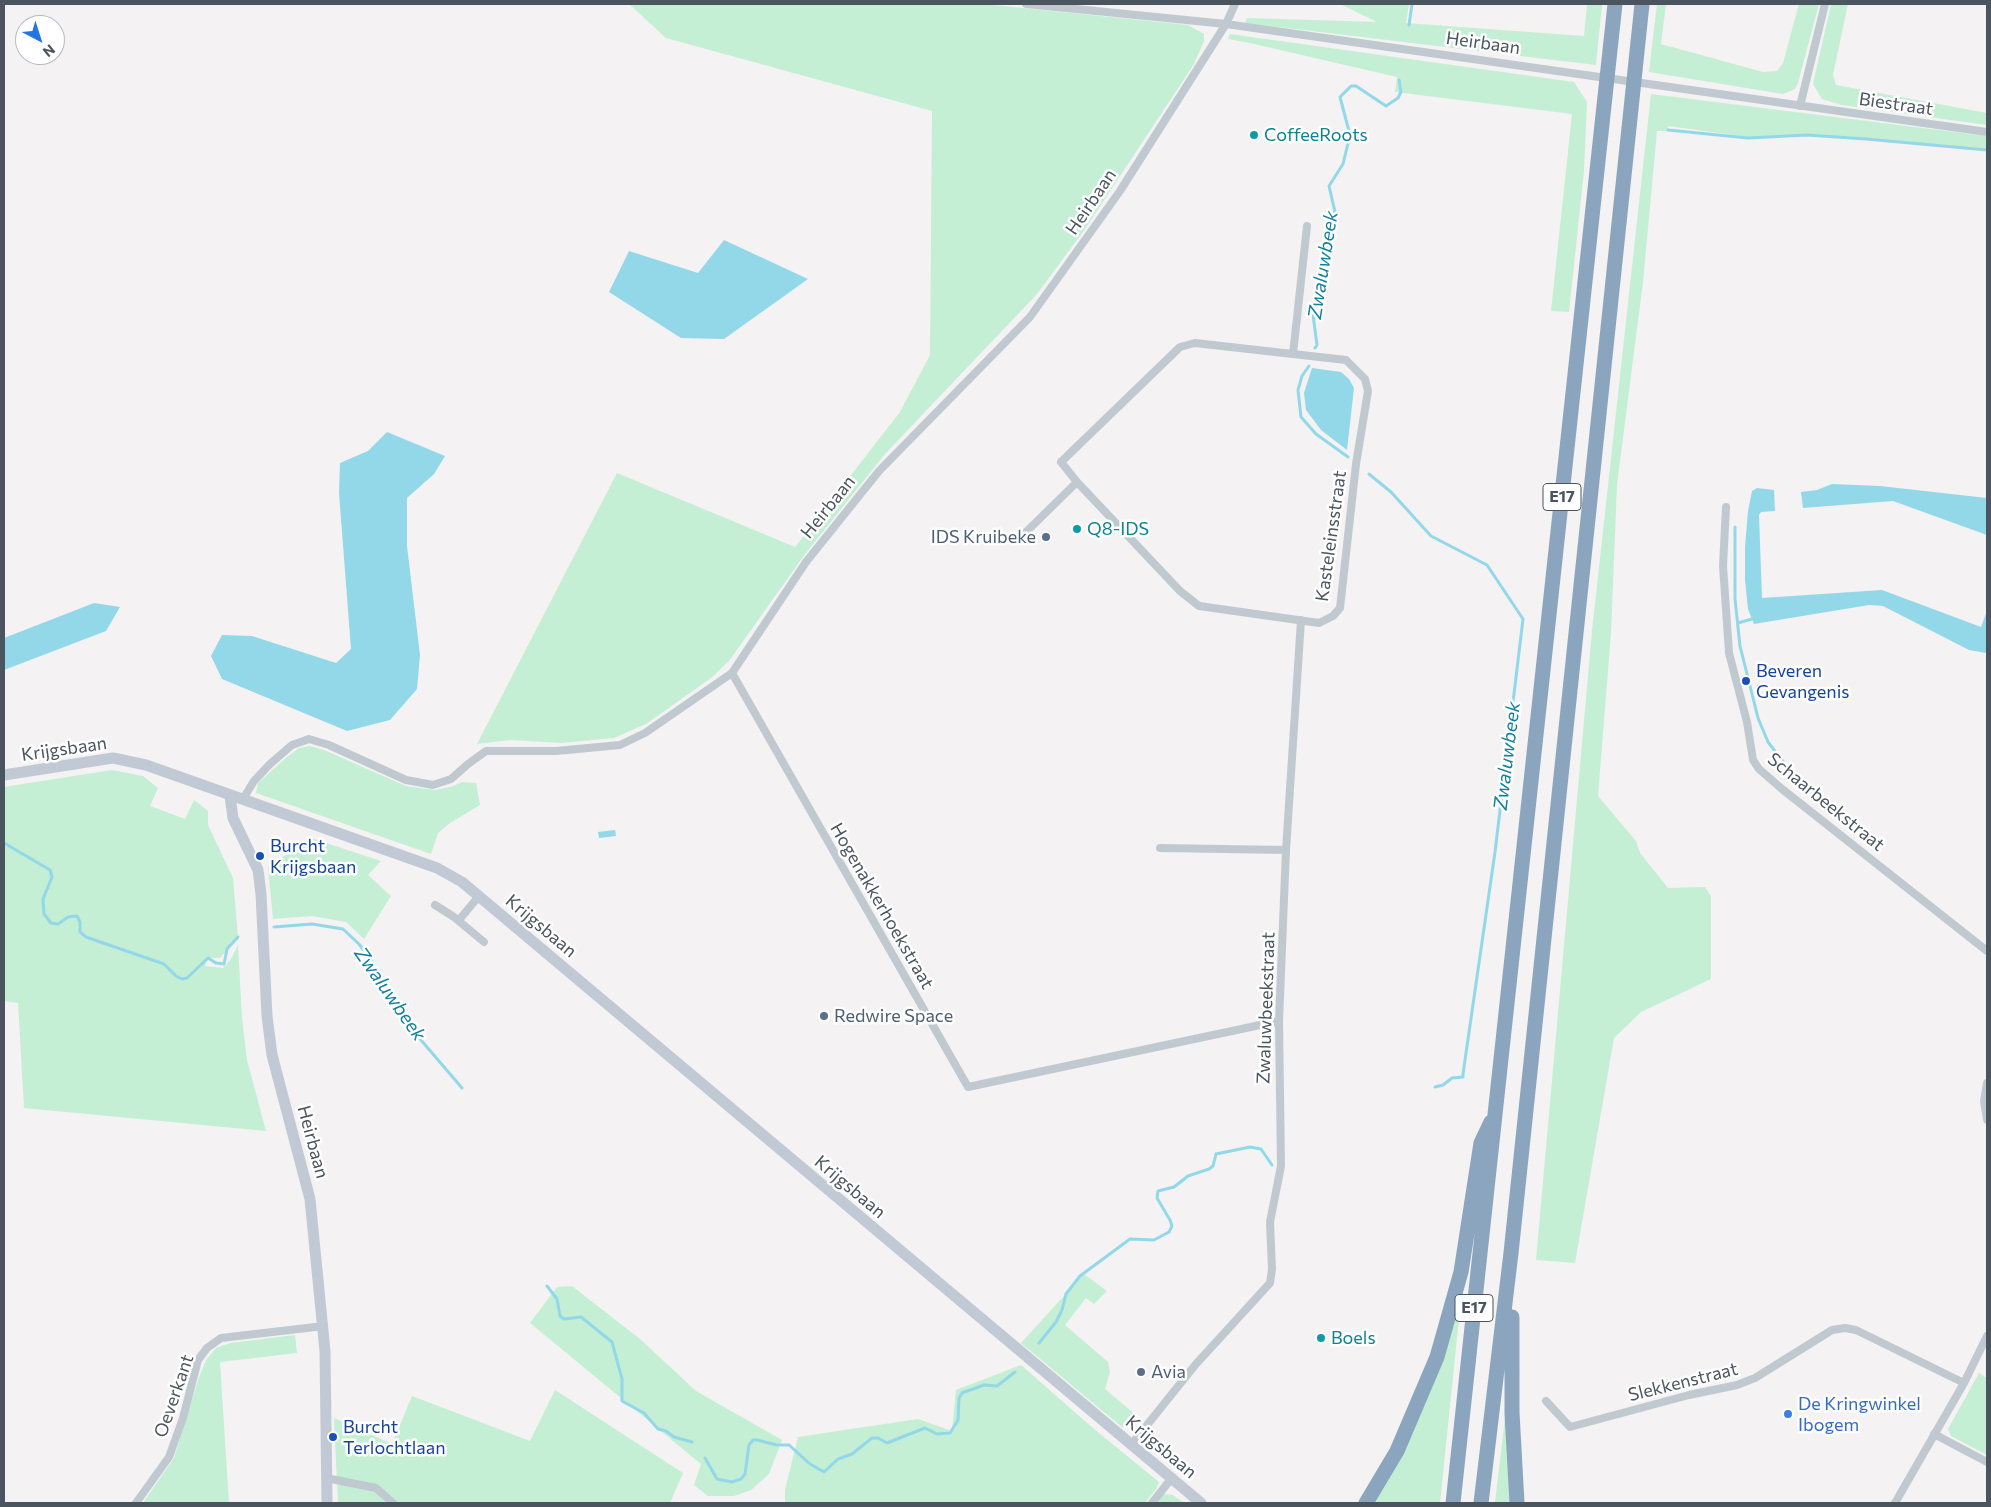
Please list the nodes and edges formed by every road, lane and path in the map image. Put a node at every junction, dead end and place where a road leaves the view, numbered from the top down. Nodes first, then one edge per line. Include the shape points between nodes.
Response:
1 (1026, 4) edge
2 (1235, 4) edge
3 (1615, 4) edge
4 (1642, 4) edge
5 (1825, 4) edge
6 (1226, 24) junction
7 (1800, 106) junction
8 (1987, 132) edge
9 (1307, 226) dead end
10 (1293, 354) junction
11 (1077, 482) junction
12 (1726, 507) dead end
13 (1023, 535) dead end
14 (1301, 620) junction
15 (732, 672) junction
16 (4, 775) edge
17 (230, 796) junction
18 (243, 799) junction
19 (1160, 848) dead end
20 (1286, 850) junction
21 (479, 896) junction
22 (435, 905) dead end
23 (459, 920) junction
24 (484, 942) dead end
25 (1987, 951) edge
26 (1278, 1021) junction
27 (1987, 1083) edge
28 (1496, 1112) junction
29 (1987, 1120) edge
30 (1511, 1252) junction
31 (324, 1326) junction
32 (1987, 1336) edge
33 (1964, 1383) junction
34 (1546, 1401) dead end
35 (1934, 1434) junction
36 (1130, 1445) junction
37 (1987, 1462) edge
38 (326, 1478) junction
39 (1172, 1479) junction
40 (136, 1503) edge
41 (327, 1503) edge
42 (393, 1503) edge
43 (1152, 1503) edge
44 (1201, 1503) edge
45 (1366, 1503) edge
46 (1453, 1503) edge
47 (1481, 1503) edge
48 (1517, 1503) edge
49 (1894, 1503) edge

1 - 6 street
2 - 6 street
3 - 28 highway, E17
4 - 30 highway, E17
5 - 7 street
6 - 7 street, Heirbaan
6 - 15 street, Heirbaan via 1120,191 1030,317 879,471 806,562
7 - 8 street, Biestraat
9 - 10 street
10 - 11 street, Kasteleinsstraat via 1195,343 1180,347 1062,462
10 - 14 street, Kasteleinsstraat via 1346,360 1366,379 1368,391 1356,464 1340,608 1319,623
11 - 13 street
11 - 14 street, Kasteleinsstraat via 1180,591 1199,606
12 - 25 street, Schaarbeekstraat via 1723,566 1729,653 1753,760 1782,789
14 - 20 street, Zwaluwbeekstraat
15 - 18 street, Heirbaan via 645,733 620,745 556,751 486,751 451,779 433,785 406,780 329,745 309,740 292,745 270,764
15 - 26 street, Hogenakkerhoekstraat via 968,1087
16 - 17 main road, Krijgsbaan via 113,758 146,765
17 - 18 main road, Krijgsbaan
17 - 31 main road, Heirbaan via 233,818 258,870 272,1055 307,1184
18 - 21 main road, Krijgsbaan via 438,868
19 - 20 street
20 - 26 street, Zwaluwbeekstraat
21 - 23 street, Krijgsbaan
21 - 36 main road, Krijgsbaan
22 - 23 street
23 - 24 street
26 - 36 street, Zwaluwbeekstraat via 1281,1166 1270,1222 1270,1283 1196,1364
27 - 29 street via 1984,1101
28 - 45 highway via 1481,1143 1461,1272 1437,1357 1397,1451
28 - 46 highway, E17
30 - 47 highway, E17
30 - 48 highway via 1512,1413
31 - 38 main road, Heirbaan
31 - 40 street, Oeverkant via 221,1338 207,1348 198,1360 169,1457
32 - 33 street
33 - 34 street, Slekkenstraat via 1856,1330 1845,1328 1832,1330 1755,1378 1737,1385 1570,1427
33 - 35 street
35 - 37 street
35 - 49 street
36 - 39 main road, Krijgsbaan
38 - 41 main road, Heirbaan
38 - 42 street via 376,1488
39 - 43 street
39 - 44 main road, Krijgsbaan

